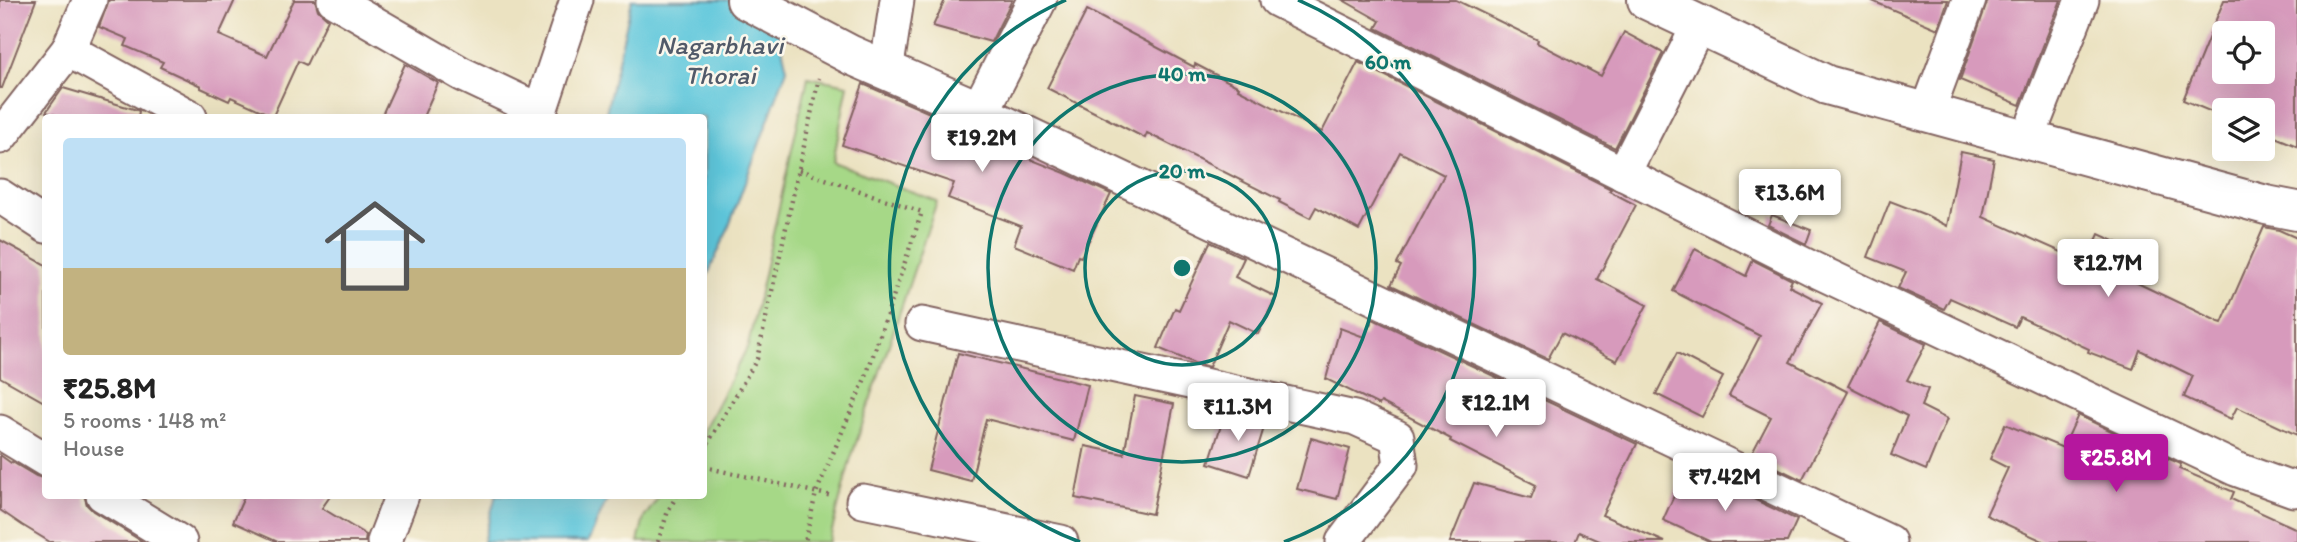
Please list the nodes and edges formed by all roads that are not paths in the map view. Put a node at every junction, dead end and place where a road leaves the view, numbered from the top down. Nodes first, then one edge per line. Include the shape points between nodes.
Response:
1 (90, 0) edge
2 (334, 0) edge
3 (577, 0) edge
4 (746, 0) edge
5 (897, 0) edge
6 (1037, 0) edge
7 (1277, 0) edge
8 (1647, 0) edge
9 (1969, 0) edge
10 (2082, 0) edge
11 (1699, 25) junction
12 (68, 50) junction
13 (886, 72) junction
14 (980, 111) junction
15 (1927, 113) junction
16 (185, 114) edge
17 (538, 114) edge
18 (0, 137) edge
19 (2027, 140) junction
20 (1623, 174) junction
21 (0, 196) edge
22 (2297, 211) edge
23 (42, 223) edge
24 (922, 324) dead end
25 (0, 432) edge
26 (42, 458) edge
27 (2297, 486) edge
28 (110, 499) edge
29 (400, 499) edge
30 (863, 501) road end
31 (180, 542) edge
32 (384, 542) edge
33 (1061, 542) edge
34 (1343, 542) edge
35 (1889, 542) edge

1 - 12 street
2 - 17 street
3 - 17 street
4 - 13 street
5 - 13 street
6 - 14 street
7 - 20 street
8 - 11 street
9 - 15 street
10 - 19 street
11 - 15 street via 1827,85
11 - 20 street
12 - 16 street
12 - 18 street
13 - 14 street
14 - 35 street
15 - 19 street
19 - 22 street
20 - 27 street via 2236,469 2294,490
21 - 23 street
24 - 34 street via 1355,418 1397,437 1401,465
25 - 26 street
28 - 31 street
29 - 32 street
30 - 33 street

